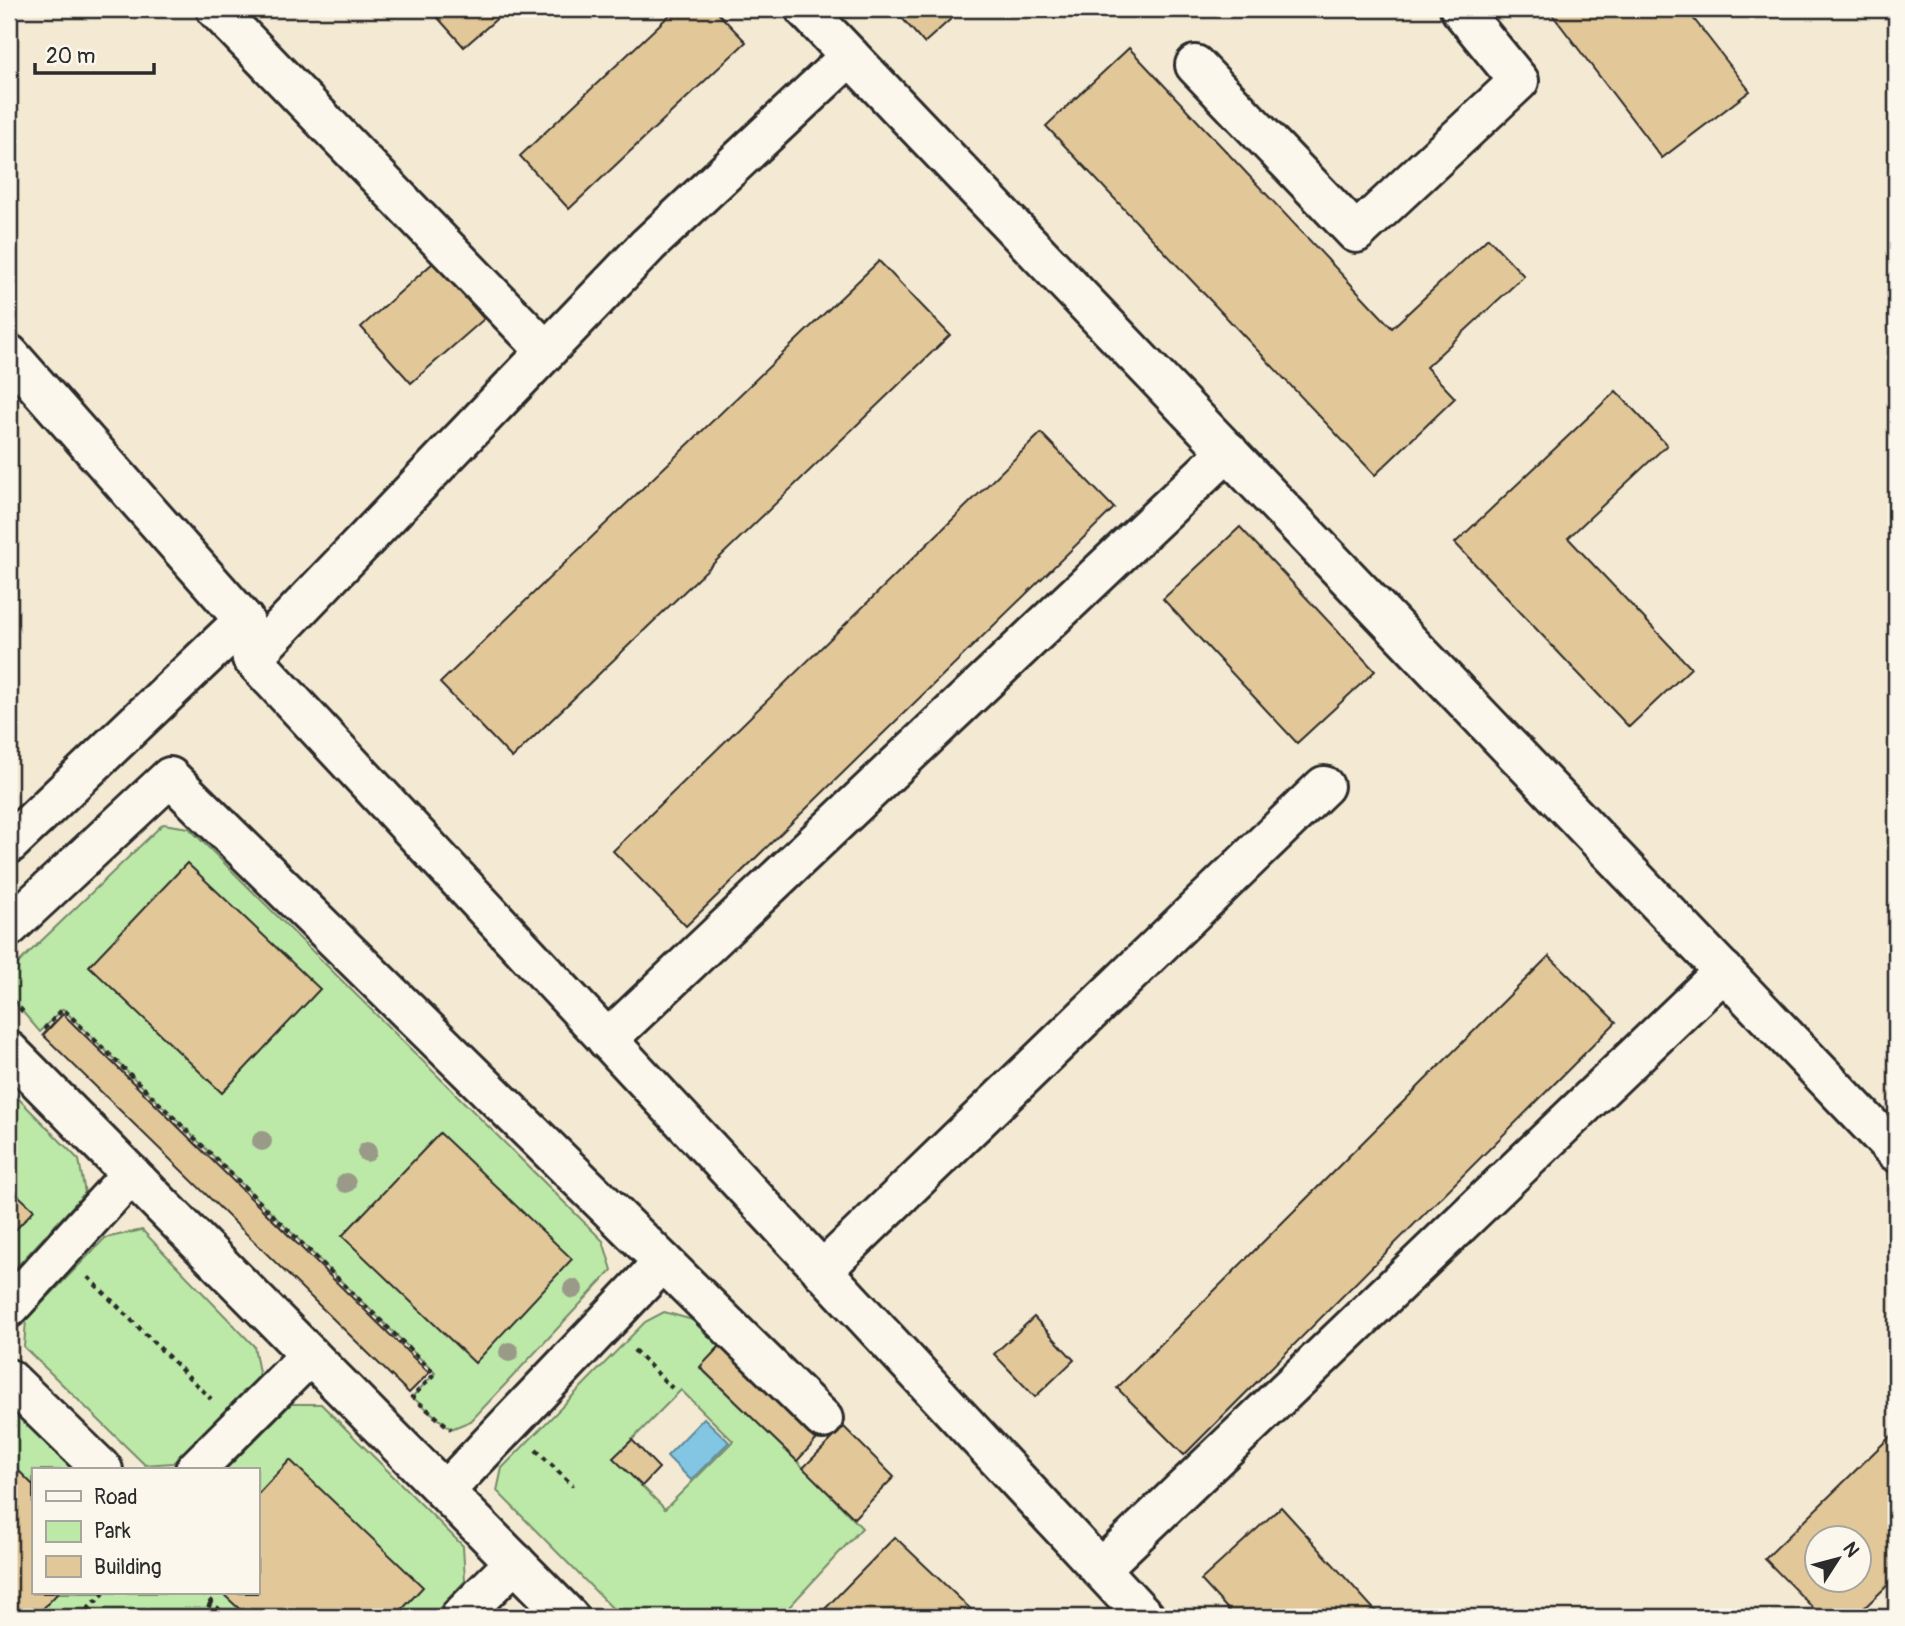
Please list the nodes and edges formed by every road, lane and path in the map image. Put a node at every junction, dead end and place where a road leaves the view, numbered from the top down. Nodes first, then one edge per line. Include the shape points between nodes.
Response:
1 (216, 9) edge
2 (805, 9) edge
3 (1460, 9) edge
4 (850, 57) junction
5 (1195, 65) dead end
6 (546, 351) junction
7 (9, 354) edge
8 (1228, 451) junction
9 (244, 620) junction
10 (252, 658) junction
11 (1324, 786) dead end
12 (9, 844) edge
13 (9, 927) edge
14 (1724, 971) junction
15 (607, 1040) junction
16 (24, 1041) edge
17 (1896, 1152) edge
18 (131, 1174) junction
19 (663, 1262) junction
20 (822, 1271) junction
21 (87, 1276) dead end
22 (9, 1308) edge
23 (310, 1355) junction
24 (9, 1379) edge
25 (215, 1402) dead end
26 (823, 1419) dead end
27 (461, 1425) dead end
28 (101, 1468) edge
29 (197, 1468) edge
30 (445, 1491) junction
31 (515, 1562) junction
32 (1100, 1570) junction
33 (103, 1594) edge
34 (203, 1594) edge
35 (211, 1601) junction
36 (81, 1617) edge
37 (205, 1617) edge
38 (228, 1617) edge
39 (460, 1617) edge
40 (569, 1617) edge
41 (1146, 1617) edge

1 - 6 lane
2 - 4 lane
3 - 5 lane via 1519,81 1356,233
4 - 6 lane via 648,245
4 - 8 lane
6 - 10 lane
7 - 9 lane
8 - 14 lane
8 - 15 lane
9 - 10 lane
9 - 12 lane
10 - 15 lane
11 - 20 lane
13 - 19 lane via 170,777
14 - 17 lane
14 - 32 lane
15 - 20 lane
16 - 18 lane
16 - 27 path via 63,1009 435,1374 412,1397 451,1429
18 - 22 lane
18 - 23 lane
19 - 26 lane
19 - 30 lane
20 - 32 lane
21 - 25 path
23 - 29 lane
23 - 30 lane
24 - 28 lane
30 - 31 lane
31 - 39 lane
31 - 40 lane
32 - 41 lane
33 - 36 path
34 - 35 path
35 - 37 path
35 - 38 path

